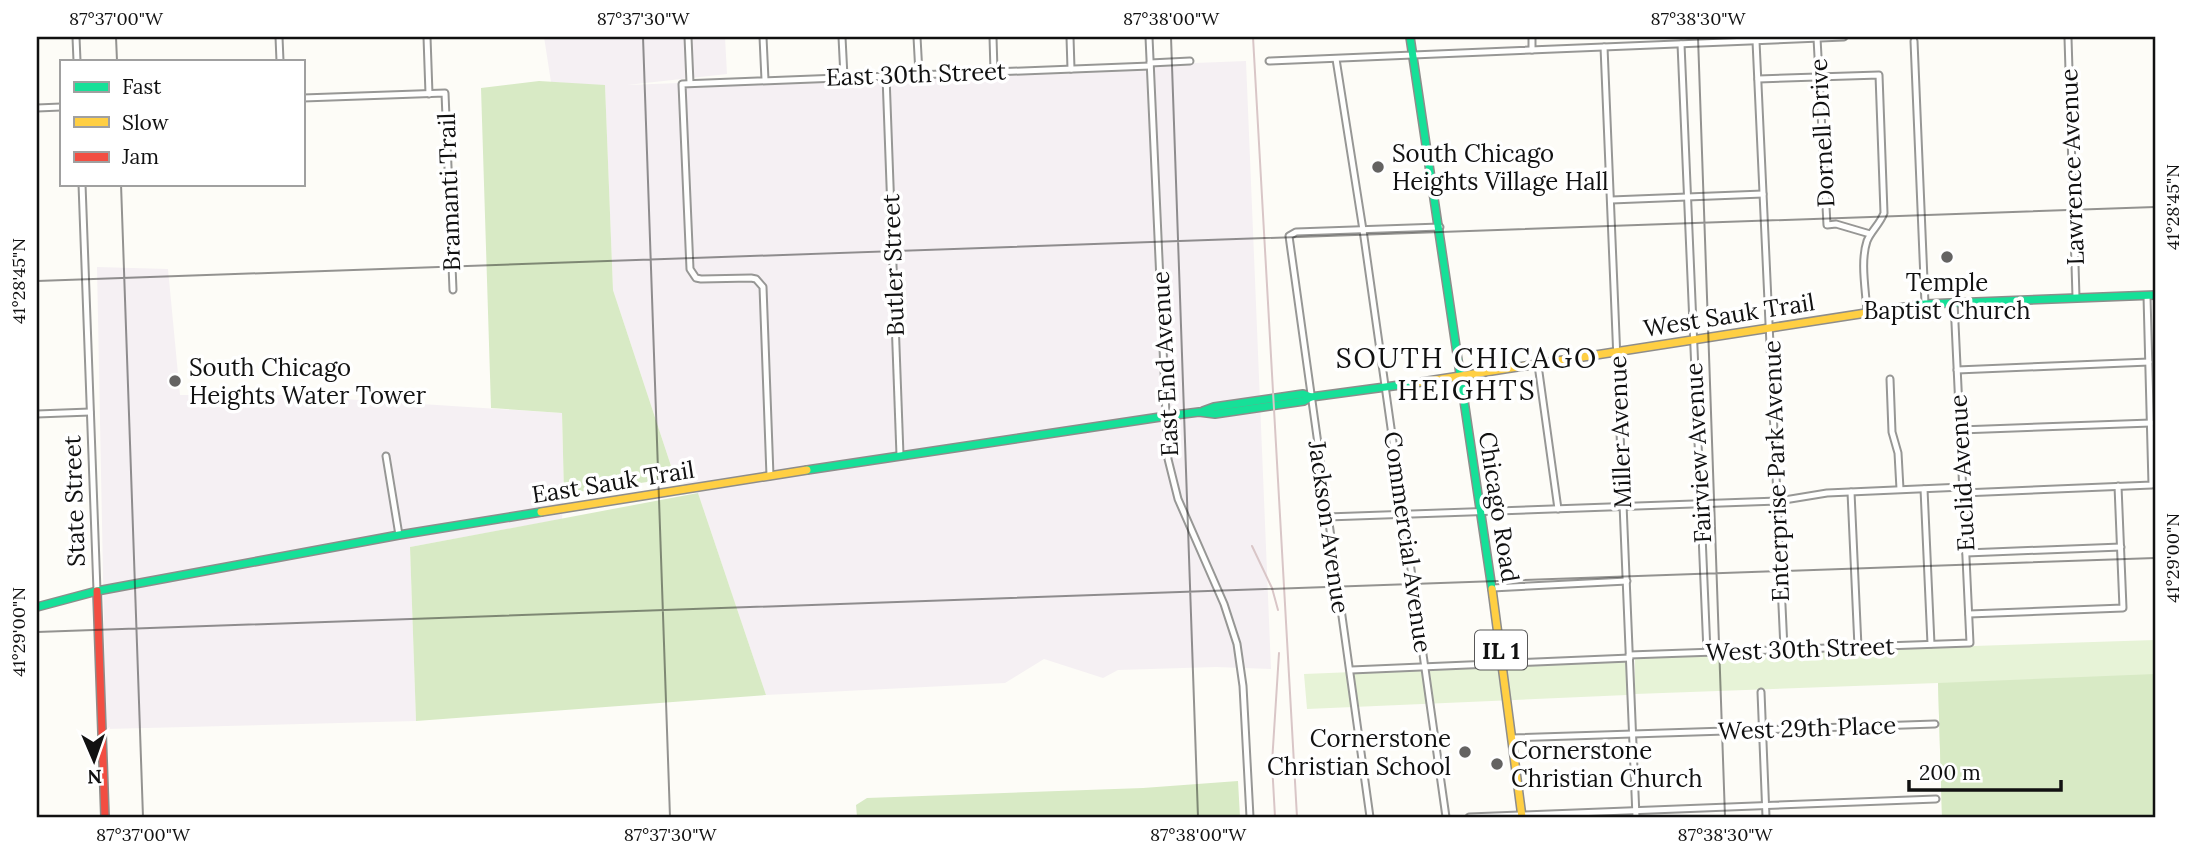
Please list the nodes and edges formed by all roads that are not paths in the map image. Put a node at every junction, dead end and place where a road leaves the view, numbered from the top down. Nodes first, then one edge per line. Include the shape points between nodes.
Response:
1 (76, 37) edge
2 (279, 37) edge
3 (427, 37) edge
4 (688, 37) edge
5 (763, 37) edge
6 (842, 37) edge
7 (917, 37) edge
8 (993, 37) edge
9 (1070, 37) edge
10 (1149, 37) edge
11 (1410, 37) edge
12 (1532, 37) edge
13 (1607, 37) edge
14 (1836, 37) edge
15 (1844, 37) edge
16 (1817, 38) edge
17 (2068, 38) edge
18 (1759, 39) edge
19 (1683, 41) edge
20 (1914, 41) dead end
21 (1606, 47) junction
22 (1532, 50) junction
23 (1413, 55) junction
24 (1336, 58) junction
25 (77, 60) edge
26 (280, 60) edge
27 (1190, 61) dead end
28 (1269, 61) dead end
29 (1150, 64) junction
30 (1071, 69) junction
31 (994, 71) junction
32 (919, 74) junction
33 (886, 76) junction
34 (844, 77) junction
35 (1819, 77) junction
36 (1758, 79) junction
37 (765, 80) junction
38 (690, 83) junction
39 (429, 94) junction
40 (304, 98) edge
41 (60, 107) edge
42 (37, 108) edge
43 (82, 186) edge
44 (1763, 194) junction
45 (1687, 197) junction
46 (1611, 200) junction
47 (1440, 227) junction
48 (1363, 230) junction
49 (1870, 234) junction
50 (453, 290) dead end
51 (2151, 295) edge
52 (2076, 297) junction
53 (1954, 302) junction
54 (1925, 304) junction
55 (1867, 313) junction
56 (1770, 330) junction
57 (1693, 340) junction
58 (1617, 351) junction
59 (2149, 362) junction
60 (1538, 365) junction
61 (1957, 370) junction
62 (1460, 377) junction
63 (1890, 379) dead end
64 (1385, 387) junction
65 (1311, 397) junction
66 (1277, 401) joint
67 (90, 412) junction
68 (37, 414) edge
69 (1167, 416) junction
70 (2151, 422) junction
71 (1960, 430) junction
72 (900, 455) junction
73 (386, 456) dead end
74 (770, 476) junction
75 (2118, 486) junction
76 (1899, 489) junction
77 (1924, 489) junction
78 (1963, 490) junction
79 (1850, 492) junction
80 (1778, 501) junction
81 (1701, 503) junction
82 (1623, 506) junction
83 (1558, 509) junction
84 (1480, 512) junction
85 (1404, 515) junction
86 (1327, 517) junction
87 (399, 535) junction
88 (2121, 547) junction
89 (1966, 553) junction
90 (1627, 581) junction
91 (1492, 588) junction
92 (97, 591) junction
93 (37, 607) edge
94 (1969, 614) junction
95 (1970, 643) joint
96 (1931, 644) junction
97 (1858, 647) junction
98 (1784, 649) junction
99 (1707, 652) junction
100 (1629, 656) junction
101 (1502, 663) junction
102 (1426, 666) junction
103 (1351, 670) junction
104 (1761, 692) dead end
105 (1935, 724) dead end
106 (1762, 729) junction
107 (1632, 733) junction
108 (1512, 738) junction
109 (1936, 799) dead end
110 (1765, 806) junction
111 (1635, 814) edge
112 (1522, 816) edge
113 (105, 817) edge
114 (1251, 817) edge
115 (1370, 817) edge
116 (1446, 817) edge
117 (1469, 817) edge
118 (1766, 817) edge

1 - 25 street
2 - 26 street
3 - 39 street
4 - 38 street
5 - 37 street
6 - 34 street
7 - 32 street
8 - 31 street
9 - 30 street
10 - 29 street, East End Avenue
11 - 23 main road, Chicago Road / IL 1
12 - 22 street
13 - 21 street, Miller Avenue
14 - 15 street
14 - 16 street
16 - 18 street
16 - 35 street, Dornell Drive
17 - 52 street, Lawrence Avenue
18 - 19 street
18 - 36 street, Enterprise Park Avenue
19 - 21 street
19 - 45 street, Fairview Avenue
20 - 54 street
21 - 22 street
21 - 46 street, Miller Avenue
22 - 23 street
23 - 24 street
23 - 47 main road, Chicago Road / IL 1
24 - 28 street
24 - 48 street, Commercial Avenue
27 - 29 street, East 30th Street
29 - 30 street, East 30th Street
29 - 69 street, East End Avenue
30 - 31 street, East 30th Street
31 - 32 street, East 30th Street
32 - 33 street, East 30th Street
33 - 34 street, East 30th Street
33 - 72 street, Butler Street
34 - 37 street, East 30th Street
35 - 36 street
35 - 49 street, Dornell Drive via 1827,225
35 - 49 street via 1879,75 1884,213
36 - 44 street, Enterprise Park Avenue
37 - 38 street, East 30th Street
38 - 74 street, East 30th Street via 682,84 690,269 696,278 751,278 762,287
39 - 40 street
39 - 50 street, Bramanti Trail via 445,93
41 - 42 street
43 - 67 street, State Street
44 - 45 street
44 - 56 street, Enterprise Park Avenue
45 - 46 street
45 - 57 street, Fairview Avenue
46 - 58 street, Miller Avenue
47 - 48 street
47 - 62 main road, Chicago Road / IL 1
48 - 64 street, Commercial Avenue
48 - 65 street, Jackson Avenue via 1289,236
49 - 55 street via 1865,258
51 - 52 main road, West Sauk Trail
51 - 59 street
52 - 53 main road, West Sauk Trail
53 - 54 main road, West Sauk Trail
53 - 61 street, Euclid Avenue
54 - 55 main road, West Sauk Trail
55 - 56 main road, West Sauk Trail
56 - 57 main road, West Sauk Trail
56 - 80 street, Enterprise Park Avenue
57 - 58 main road, West Sauk Trail
57 - 81 street, Fairview Avenue
58 - 60 main road, West Sauk Trail
58 - 82 street, Miller Avenue
59 - 61 street
59 - 70 street
60 - 62 main road, West Sauk Trail
60 - 83 street
61 - 71 street, Euclid Avenue
62 - 64 main road, West Sauk Trail
62 - 84 main road, Chicago Road / IL 1
63 - 76 street
64 - 65 main road, West Sauk Trail
64 - 85 street, Commercial Avenue
65 - 66 main road, West Sauk Trail
65 - 86 street, Jackson Avenue
66 - 69 main road, East Sauk Trail via 1215,414
67 - 68 street
67 - 92 street, State Street
69 - 72 main road, East Sauk Trail
69 - 114 street, East End Avenue via 1168,459 1178,499 1237,644
70 - 71 street
70 - 75 street via 2152,485
71 - 78 street, Euclid Avenue
72 - 74 main road, East Sauk Trail
73 - 87 street
74 - 87 main road, East Sauk Trail
75 - 78 street
75 - 88 street
76 - 77 street
76 - 79 street
77 - 78 street
77 - 96 street
78 - 89 street, Euclid Avenue
79 - 80 street
79 - 97 street
80 - 81 street
80 - 98 street, Enterprise Park Avenue
81 - 82 street
81 - 99 street, Fairview Avenue
82 - 83 street
82 - 90 street, Miller Avenue
83 - 84 street
84 - 85 street
84 - 91 main road, Chicago Road / IL 1
85 - 86 street
85 - 102 street, Commercial Avenue
86 - 103 street, Jackson Avenue
87 - 92 main road, East Sauk Trail
88 - 89 street
88 - 94 street via 2123,608
89 - 94 street, Euclid Avenue
90 - 91 street
90 - 100 street, Miller Avenue
91 - 101 main road, Chicago Road / IL 1
92 - 93 main road, East Sauk Trail
92 - 113 main road, State Street
94 - 95 street, Euclid Avenue
95 - 96 street, West 30th Street
96 - 97 street, West 30th Street
97 - 98 street, West 30th Street
98 - 99 street, West 30th Street
99 - 100 street, West 30th Street
100 - 101 street, West 30th Street
100 - 107 street, Miller Avenue
101 - 102 street, West 30th Street
101 - 108 main road, Chicago Road / IL 1
102 - 103 street, West 30th Street
102 - 116 street, Commercial Avenue
103 - 115 street, Jackson Avenue
104 - 106 street
105 - 106 street, West 29th Place
106 - 107 street, West 29th Place
106 - 110 street
107 - 108 street, West 29th Place
107 - 111 street, Miller Avenue
108 - 112 main road, Chicago Road / IL 1
109 - 110 street
110 - 111 street
110 - 118 street
111 - 112 street
112 - 117 street

